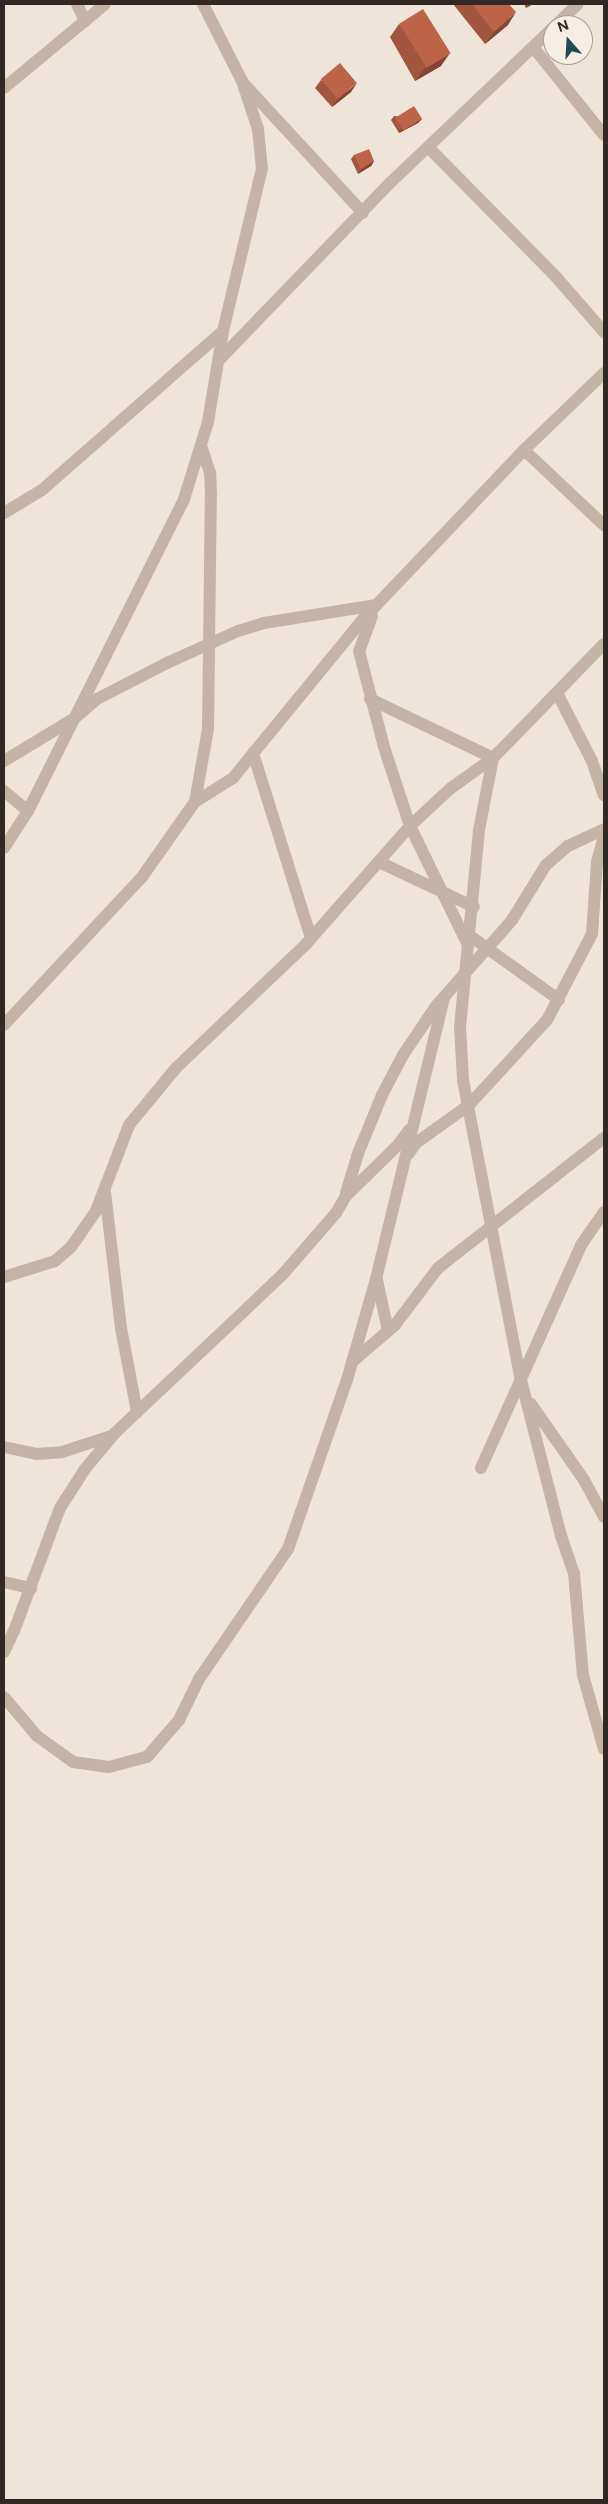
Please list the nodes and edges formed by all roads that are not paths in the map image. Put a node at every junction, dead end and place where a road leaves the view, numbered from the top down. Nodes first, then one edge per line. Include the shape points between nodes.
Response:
1 (77, 4) edge
2 (105, 4) edge
3 (203, 4) edge
4 (578, 4) edge
5 (566, 15) edge
6 (85, 21) junction
7 (543, 37) edge
8 (532, 47) junction
9 (242, 81) junction
10 (4, 88) edge
11 (604, 135) edge
12 (428, 147) junction
13 (363, 212) junction
14 (223, 332) junction
15 (604, 332) edge
16 (218, 362) junction
17 (604, 373) edge
18 (201, 446) junction
19 (524, 450) junction
20 (4, 513) edge
21 (604, 525) edge
22 (377, 605) junction
23 (208, 644) junction
24 (601, 650) edge
25 (557, 693) junction
26 (370, 699) junction
27 (74, 718) junction
28 (253, 753) junction
29 (493, 758) junction
30 (4, 761) edge
31 (4, 791) edge
32 (604, 795) edge
33 (195, 802) junction
34 (28, 811) junction
35 (410, 826) junction
36 (604, 829) edge
37 (604, 835) edge
38 (4, 848) edge
39 (379, 862) junction
40 (441, 893) junction
41 (474, 907) junction
42 (311, 938) junction
43 (469, 940) junction
44 (486, 949) junction
45 (465, 972) junction
46 (444, 997) junction
47 (559, 1000) junction
48 (4, 1025) edge
49 (469, 1105) junction
50 (414, 1124) junction
51 (604, 1138) edge
52 (405, 1160) junction
53 (104, 1187) junction
54 (346, 1196) junction
55 (604, 1212) edge
56 (492, 1226) junction
57 (4, 1277) edge
58 (376, 1279) junction
59 (388, 1331) junction
60 (352, 1362) junction
61 (521, 1380) junction
62 (527, 1398) junction
63 (137, 1412) junction
64 (115, 1433) junction
65 (4, 1446) edge
66 (481, 1468) dead end
67 (604, 1517) edge
68 (4, 1582) edge
69 (31, 1588) junction
70 (4, 1652) edge
71 (4, 1697) edge
72 (604, 1749) edge

1 - 6 street
2 - 6 street
3 - 9 street
4 - 5 street
6 - 10 street
7 - 8 street
8 - 11 street
8 - 12 street
9 - 13 street
9 - 14 street via 258,129 262,169
12 - 13 street
12 - 15 street via 557,278
13 - 16 street
14 - 16 street
14 - 20 street via 42,490
16 - 18 street
17 - 19 street
18 - 23 street via 210,481
18 - 27 street via 184,499
19 - 21 street
19 - 22 street
22 - 23 street via 264,624
22 - 26 street via 359,651
22 - 28 street
23 - 27 street via 97,699
23 - 33 street via 208,729
24 - 25 street
25 - 29 street
25 - 32 street via 592,762
26 - 29 street
26 - 35 street
27 - 30 street
27 - 34 street
28 - 33 street via 234,778
28 - 42 street
29 - 35 street via 451,788
29 - 41 street via 479,830
31 - 34 street
33 - 48 street via 142,877
34 - 38 street
35 - 39 street
35 - 40 street
36 - 44 street via 568,846 546,865 521,908
37 - 47 street via 597,862 592,934
39 - 40 street
39 - 42 street
40 - 41 street
40 - 43 street
41 - 43 street
42 - 53 street via 176,1068 139,1110 129,1125
43 - 44 street
43 - 45 street
44 - 45 street
44 - 47 street
45 - 46 street
45 - 49 street via 460,1050
46 - 50 street
46 - 54 street via 403,1055 382,1095 357,1156
47 - 49 street via 547,1020
49 - 52 street via 416,1143
49 - 56 street
50 - 52 street
50 - 54 street via 397,1146
51 - 56 street
52 - 58 street
53 - 57 street via 96,1211 71,1247 55,1261
53 - 63 street via 121,1328
54 - 63 street via 283,1274
55 - 61 street via 581,1246
56 - 59 street via 438,1268
56 - 61 street
58 - 59 street
58 - 60 street
59 - 60 street
60 - 71 street via 305,1508 288,1549 199,1679 179,1720 163,1742 147,1757 130,1763 108,1767 73,1762 37,1736
61 - 62 street
61 - 66 street
62 - 67 street via 584,1480
62 - 72 street via 561,1536 574,1573 583,1674
63 - 64 street
64 - 65 street via 62,1452 36,1454
64 - 69 street via 71,1487
68 - 69 street
69 - 70 street

